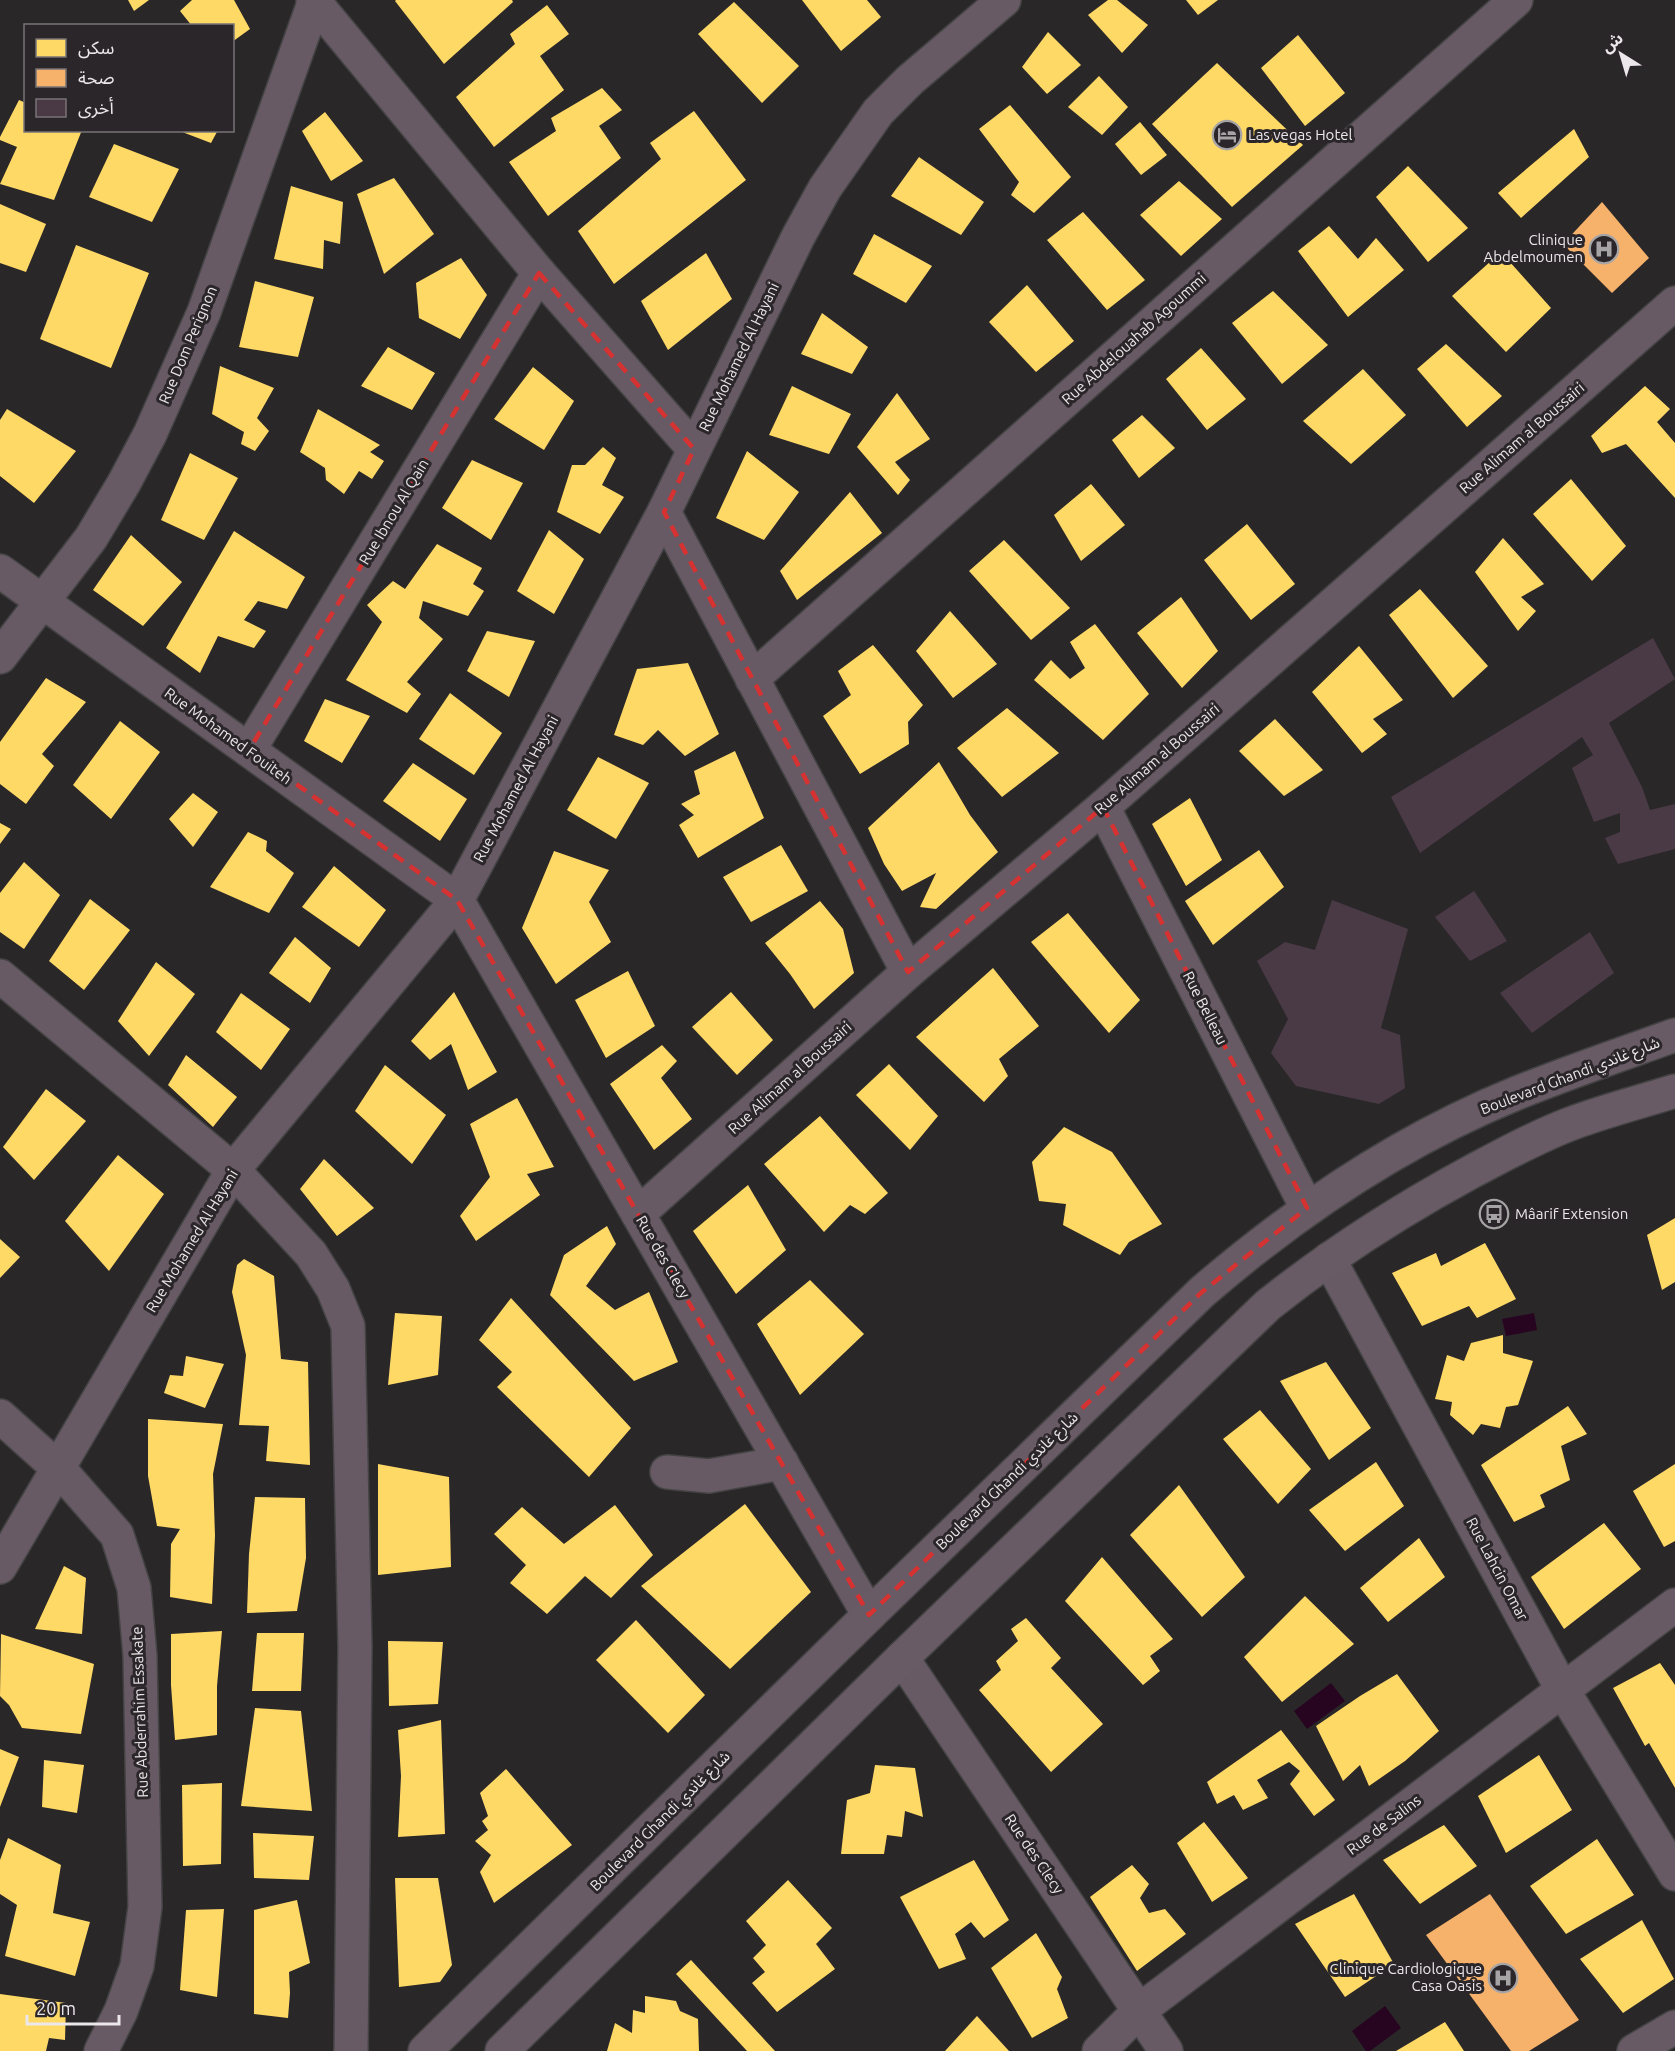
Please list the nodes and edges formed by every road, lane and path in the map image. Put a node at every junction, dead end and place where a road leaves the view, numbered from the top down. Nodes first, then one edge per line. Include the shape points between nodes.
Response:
1 (314, 0) edge
2 (1004, 0) edge
3 (1516, 0) edge
4 (539, 273) junction
5 (1675, 303) edge
6 (694, 449) junction
7 (664, 512) junction
8 (0, 572) edge
9 (42, 603) junction
10 (0, 657) edge
11 (753, 679) junction
12 (249, 750) junction
13 (1102, 807) junction
14 (457, 900) junction
15 (908, 972) junction
16 (0, 976) edge
17 (1675, 1035) edge
18 (1675, 1091) edge
19 (233, 1170) junction
20 (1307, 1208) junction
21 (638, 1214) junction
22 (1329, 1259) junction
23 (0, 1416) edge
24 (782, 1463) junction
25 (59, 1469) junction
26 (667, 1472) dead end
27 (0, 1567) edge
28 (1675, 1605) edge
29 (869, 1615) junction
30 (902, 1658) junction
31 (1562, 1689) junction
32 (1675, 1874) edge
33 (1140, 2010) junction
34 (1675, 2027) edge
35 (101, 2051) edge
36 (351, 2051) edge
37 (425, 2051) edge
38 (502, 2051) edge
39 (1099, 2051) edge
40 (1166, 2051) edge
41 (1635, 2051) edge

1 - 4 street
1 - 9 street, Rue Dom Perignon via 204,312 163,405 119,493
2 - 6 street, Rue Mohamed Al Hayani via 878,112 825,188
3 - 11 street, Rue Abdelouahab Agoummi
4 - 6 street
4 - 12 street, Rue Ibnou Al Qain
5 - 13 street, Rue Alimam al Boussairi
6 - 7 street, Rue Mohamed Al Hayani
7 - 11 street
7 - 14 street, Rue Mohamed Al Hayani
8 - 9 street, Rue Mohamed Fouiteh
9 - 10 street, Rue Dom Perignon
9 - 12 street, Rue Mohamed Fouiteh
11 - 15 street
12 - 14 street, Rue Mohamed Fouiteh
13 - 15 street, Rue Alimam al Boussairi
13 - 20 street, Rue Belleau
14 - 19 street, Rue Mohamed Al Hayani
14 - 21 street, Rue des Clecy
15 - 21 street, Rue Alimam al Boussairi
16 - 19 street
17 - 20 main road, Boulevard Ghandi شارع غاندي via 1516,1093 1456,1121
18 - 22 main road via 1570,1124 1514,1150 1413,1204
19 - 25 street, Rue Mohamed Al Hayani
19 - 36 street via 311,1254 333,1289 348,1326 355,1647
20 - 29 main road, Boulevard Ghandi شارع غاندي via 1202,1292
21 - 24 street, Rue des Clecy
22 - 30 main road via 1268,1305
22 - 31 street, Rue Lahcin Omar
23 - 25 street, Rue Abderrahim Essakate
24 - 26 street via 709,1476
24 - 29 street, Rue des Clecy
25 - 27 street, Rue Mohamed Al Hayani
25 - 35 street, Rue Abderrahim Essakate via 117,1535 134,1588 140,1656 145,1907 136,1966 121,2011
28 - 31 street, Rue de Salins
29 - 37 main road, Boulevard Ghandi شارع غاندي
30 - 33 street, Rue des Clecy
30 - 38 main road
31 - 32 street, Rue Lahcin Omar
31 - 33 street, Rue de Salins
33 - 39 street, Rue de Salins
33 - 40 street, Rue des Clecy
34 - 41 street

